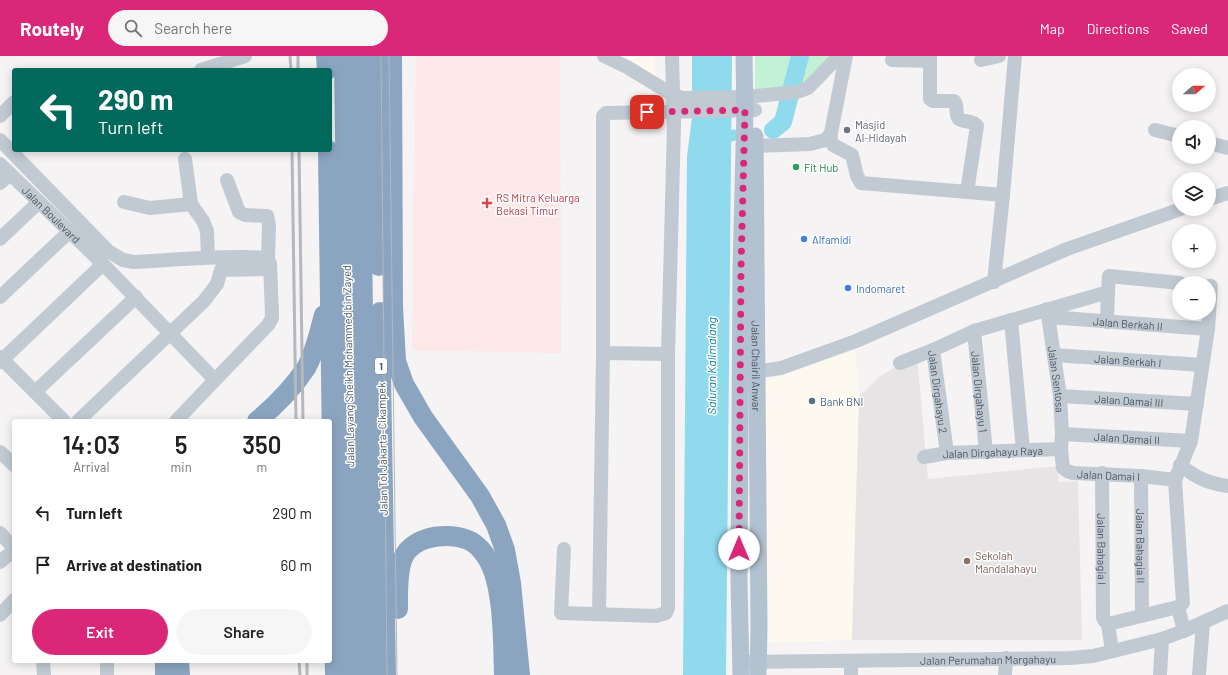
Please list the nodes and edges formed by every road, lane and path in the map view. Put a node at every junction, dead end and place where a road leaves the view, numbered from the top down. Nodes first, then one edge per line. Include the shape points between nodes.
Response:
1 (326, 56) edge
2 (344, 56) edge
3 (360, 56) edge
4 (376, 56) edge
5 (392, 56) edge
6 (604, 56) edge
7 (672, 56) edge
8 (744, 56) edge
9 (755, 56) edge
10 (838, 56) edge
11 (846, 56) edge
12 (1000, 56) edge
13 (1016, 56) edge
14 (930, 59) edge
15 (892, 60) dead end
16 (981, 60) dead end
17 (239, 62) edge
18 (205, 64) edge
19 (327, 68) edge
20 (823, 72) junction
21 (841, 76) junction
22 (678, 97) junction
23 (748, 102) junction
24 (12, 104) edge
25 (674, 111) junction
26 (0, 116) edge
27 (1155, 130) dead end
28 (831, 134) junction
29 (1172, 134) edge
30 (0, 140) edge
31 (1216, 145) edge
32 (755, 146) junction
33 (1228, 148) edge
34 (328, 152) edge
35 (185, 159) dead end
36 (0, 164) edge
37 (5, 178) edge
38 (227, 180) dead end
39 (967, 192) junction
40 (1228, 193) edge
41 (1003, 195) junction
42 (1216, 197) edge
43 (39, 202) junction
44 (124, 202) dead end
45 (191, 204) junction
46 (1172, 212) edge
47 (70, 231) junction
48 (0, 239) edge
49 (208, 257) junction
50 (103, 264) junction
51 (269, 264) junction
52 (994, 282) junction
53 (1172, 282) edge
54 (1108, 292) junction
55 (330, 294) junction
56 (0, 297) edge
57 (136, 297) junction
58 (1048, 313) junction
59 (1011, 320) junction
60 (1208, 320) edge
61 (1107, 322) junction
62 (1208, 329) junction
63 (974, 331) junction
64 (171, 333) junction
65 (933, 350) junction
66 (603, 353) junction
67 (668, 354) junction
68 (1054, 355) junction
69 (1, 359) edge
70 (900, 363) dead end
71 (1202, 365) junction
72 (748, 373) junction
73 (215, 380) junction
74 (35, 392) junction
75 (1060, 396) junction
76 (1197, 404) junction
77 (62, 419) edge
78 (80, 419) edge
79 (178, 419) edge
80 (259, 419) edge
81 (330, 419) edge
82 (1062, 434) junction
83 (1191, 441) junction
84 (1061, 449) junction
85 (1023, 450) junction
86 (0, 452) edge
87 (986, 452) junction
88 (947, 453) junction
89 (924, 457) dead end
90 (12, 464) edge
91 (1180, 465) junction
92 (1102, 473) junction
93 (1141, 476) junction
94 (1175, 480) junction
95 (1228, 486) edge
96 (0, 533) edge
97 (12, 547) edge
98 (564, 549) dead end
99 (12, 551) edge
100 (0, 562) edge
101 (332, 586) edge
102 (12, 602) edge
103 (1178, 607) junction
104 (1228, 611) edge
105 (599, 614) junction
106 (0, 615) edge
107 (1142, 616) junction
108 (1203, 623) junction
109 (1108, 624) junction
110 (1184, 631) junction
111 (1162, 639) junction
112 (1112, 651) junction
113 (1006, 658) junction
114 (43, 663) edge
115 (107, 663) edge
116 (165, 663) edge
117 (179, 663) edge
118 (741, 668) edge
119 (812, 668) edge
120 (851, 668) edge
121 (758, 669) edge
122 (44, 675) edge
123 (107, 675) edge
124 (165, 675) edge
125 (180, 675) edge
126 (335, 675) edge
127 (352, 675) edge
128 (367, 675) edge
129 (386, 675) edge
130 (397, 675) edge
131 (504, 675) edge
132 (520, 675) edge
133 (1005, 675) edge
134 (1160, 675) edge
135 (1199, 675) edge

1 - 19 highway
2 - 127 highway, Jalan Layang Sheikh Mohammed bin Zayed
3 - 128 highway, Jalan Layang Sheikh Mohammed bin Zayed / 1
4 - 129 highway, Jalan Tol Jakarta–Cikampek / 1
5 - 132 highway via 393,299 396,361 404,384 423,418 480,496 496,525 505,550 511,583
6 - 22 street
7 - 22 street
8 - 23 main road, Jalan Chairil Anwar
9 - 23 main road, Jalan Chairil Anwar
10 - 20 street
11 - 21 street
12 - 16 street
13 - 41 street
14 - 15 street
14 - 39 street via 930,99 954,101 959,118 974,122 977,126
17 - 18 street
20 - 21 street
20 - 23 street via 808,88
21 - 28 street
22 - 23 street
22 - 25 street
23 - 25 street
23 - 32 main road, Jalan Chairil Anwar
23 - 72 main road, Jalan Chairil Anwar via 741,268
24 - 26 street
25 - 66 street via 606,113 603,116
25 - 67 street
27 - 29 street
28 - 32 street via 825,140 810,144
28 - 39 street via 833,145 852,155 861,183
30 - 49 street via 115,256 134,262
31 - 33 street
32 - 72 main road, Jalan Chairil Anwar
34 - 55 highway
35 - 45 street
36 - 37 street, Jalan Boulevard
37 - 43 street, Jalan Boulevard
38 - 51 street via 239,212 245,215 267,216
39 - 41 street
40 - 42 street
41 - 52 street
43 - 47 street, Jalan Boulevard
43 - 48 street
44 - 45 street via 150,208
45 - 49 street via 207,231
46 - 52 street via 1067,249
47 - 50 street, Jalan Boulevard
47 - 56 street
49 - 51 street via 262,258
50 - 57 street, Jalan Boulevard
50 - 69 street
51 - 64 street via 220,270 217,284 204,301
51 - 73 street via 272,314 270,321
52 - 72 street via 856,341 781,368
53 - 54 street via 1109,276
54 - 58 street, Jalan Dirgahayu 2
54 - 61 street
55 - 80 highway via 306,368 284,395
55 - 81 highway
57 - 64 street, Jalan Boulevard
57 - 74 street
58 - 59 street, Jalan Dirgahayu 2
58 - 61 street, Jalan Berkah II
58 - 68 street, Jalan Sentosa
59 - 63 street, Jalan Dirgahayu 2
59 - 85 street
60 - 62 street
61 - 62 street, Jalan Berkah II
62 - 71 street
63 - 65 street, Jalan Dirgahayu 2
63 - 87 street, Jalan Dirgahayu 1
64 - 73 street, Jalan Boulevard
64 - 78 street
65 - 70 street
65 - 88 street, Jalan Dirgahayu 2
66 - 67 street
66 - 105 street
67 - 105 street via 668,608 665,614 656,616
68 - 71 street, Jalan Berkah I
68 - 75 street, Jalan Sentosa
69 - 74 street
71 - 76 street
72 - 118 main road, Jalan Chairil Anwar via 739,581
72 - 121 main road, Jalan Chairil Anwar
73 - 79 street
74 - 77 street
75 - 76 street, Jalan Damai III
75 - 82 street, Jalan Sentosa
76 - 83 street
82 - 83 street, Jalan Damai II
82 - 84 street, Jalan Sentosa
83 - 91 street
84 - 85 street, Jalan Dirgahayu Raya
84 - 92 street, Jalan Damai I via 1064,470 1073,473
85 - 87 street, Jalan Dirgahayu Raya
86 - 90 street
87 - 88 street, Jalan Dirgahayu Raya
88 - 89 street, Jalan Dirgahayu Raya
91 - 94 street
91 - 95 street via 1197,478
92 - 93 street, Jalan Damai I
92 - 109 street, Jalan Bahagia I via 1103,617
93 - 94 street, Jalan Damai I
93 - 107 street, Jalan Bahagia II
94 - 103 street via 1184,600
96 - 97 street
98 - 105 street via 562,613
99 - 100 street
101 - 126 highway
102 - 106 street
103 - 107 street
103 - 110 street
104 - 108 street, Jalan Perumahan Margahayu
107 - 109 street
108 - 110 street, Jalan Perumahan Margahayu
108 - 135 street
109 - 112 street, Jalan Bahagia I
110 - 111 street, Jalan Perumahan Margahayu
111 - 112 street, Jalan Perumahan Margahayu
111 - 134 street
112 - 113 street, Jalan Perumahan Margahayu via 1070,658
113 - 120 street, Jalan Perumahan Margahayu
113 - 133 street
114 - 122 street
115 - 123 street
116 - 124 highway
117 - 125 highway
118 - 121 street, Jalan Perumahan Margahayu
119 - 120 street, Jalan Perumahan Margahayu
119 - 121 street, Jalan Perumahan Margahayu
130 - 131 highway via 398,591 402,558 410,547 421,540 446,536 471,542 488,558 496,578 501,607

